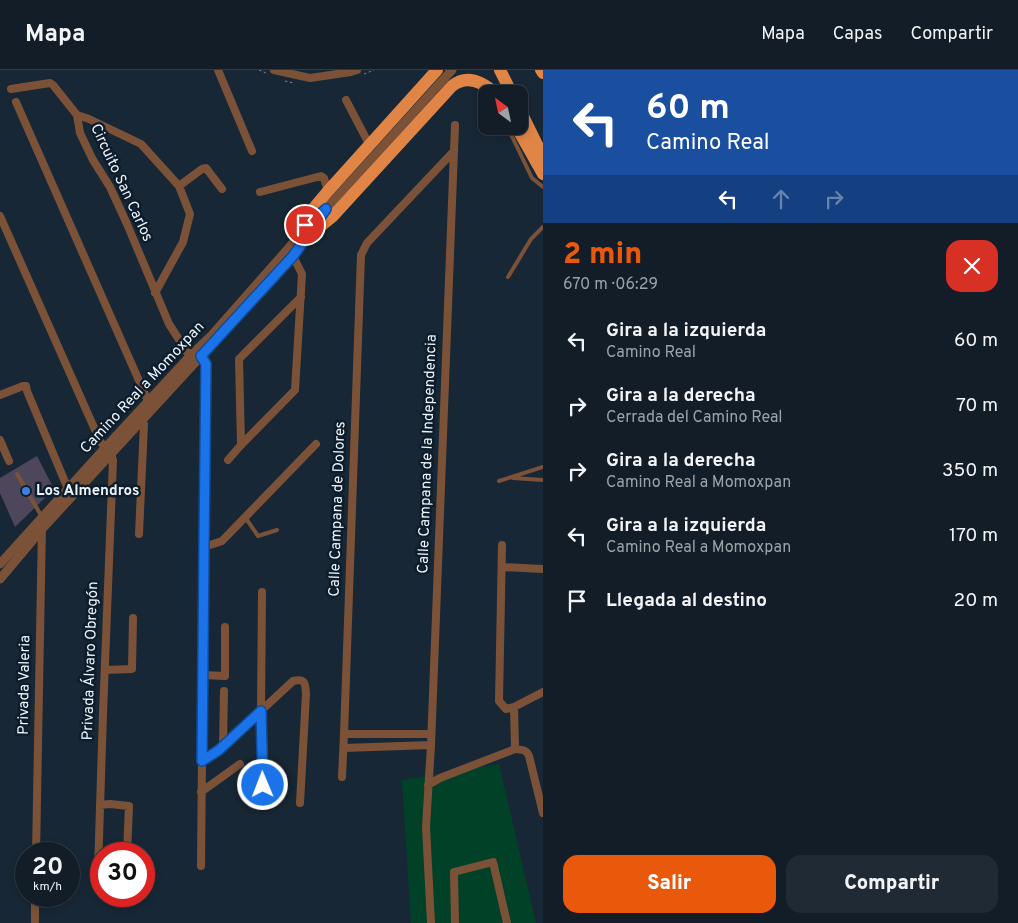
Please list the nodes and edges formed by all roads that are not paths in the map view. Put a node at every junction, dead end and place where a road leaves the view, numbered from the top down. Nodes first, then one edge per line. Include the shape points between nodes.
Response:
1 (218, 70) edge
2 (274, 70) edge
3 (357, 70) edge
4 (437, 70) edge
5 (452, 70) edge
6 (500, 70) edge
7 (290, 72) edge
8 (310, 74) edge
9 (484, 85) edge
10 (508, 85) edge
11 (11, 89) dead end
12 (346, 100) dead end
13 (16, 102) dead end
14 (77, 116) junction
15 (456, 125) dead end
16 (528, 126) edge
17 (511, 135) edge
18 (521, 135) edge
19 (369, 144) junction
20 (252, 150) dead end
21 (454, 151) junction
22 (543, 157) edge
23 (543, 174) edge
24 (179, 186) junction
25 (327, 187) junction
26 (543, 187) edge
27 (222, 189) dead end
28 (260, 192) dead end
29 (0, 216) edge
30 (543, 227) edge
31 (309, 229) junction
32 (290, 253) junction
33 (508, 277) dead end
34 (155, 293) junction
35 (301, 297) junction
36 (196, 356) junction
37 (0, 395) edge
38 (148, 401) junction
39 (142, 420) junction
40 (0, 440) edge
41 (316, 444) dead end
42 (242, 445) junction
43 (108, 451) junction
44 (228, 460) dead end
45 (9, 461) dead end
46 (543, 467) edge
47 (17, 474) dead end
48 (509, 478) junction
49 (543, 480) edge
50 (499, 481) dead end
51 (68, 489) junction
52 (42, 517) junction
53 (245, 517) junction
54 (42, 529) junction
55 (277, 530) dead end
56 (139, 534) dead end
57 (502, 546) dead end
58 (204, 547) junction
59 (0, 564) edge
60 (502, 567) junction
61 (543, 569) edge
62 (0, 579) edge
63 (262, 592) dead end
64 (133, 618) dead end
65 (225, 627) dead end
66 (104, 670) junction
67 (203, 675) junction
68 (224, 691) dead end
69 (543, 692) edge
70 (514, 707) junction
71 (261, 711) junction
72 (344, 734) junction
73 (431, 734) junction
74 (431, 745) junction
75 (223, 747) junction
76 (344, 748) junction
77 (515, 749) junction
78 (202, 761) junction
79 (240, 764) dead end
80 (342, 777) dead end
81 (428, 785) junction
82 (201, 792) junction
83 (300, 803) dead end
84 (263, 804) dead end
85 (100, 805) junction
86 (543, 813) edge
87 (36, 842) edge
88 (99, 842) edge
89 (128, 842) edge
90 (201, 866) dead end
91 (35, 907) edge
92 (35, 921) dead end
93 (456, 922) edge
94 (431, 923) edge
95 (507, 923) edge

1 - 20 street
2 - 7 street
3 - 8 street
4 - 19 highway
5 - 31 street, Camino Real a Momoxpan via 326,209 308,222
6 - 10 highway
7 - 8 street
9 - 31 highway via 466,79 456,82 333,216
11 - 14 street via 50,83
12 - 19 street
13 - 38 street
14 - 24 street, Circuito San Carlos via 89,118 141,144
14 - 34 street, Circuito San Carlos via 80,134 128,224
15 - 21 street, Calle Campana de la Independencia
16 - 22 highway
17 - 26 lane via 532,178
18 - 23 highway
19 - 25 highway
21 - 72 street, Calle Campana de Dolores via 367,243 361,255
21 - 73 street, Calle Campana de la Independencia
24 - 27 street via 206,168
24 - 34 street, Circuito San Carlos via 190,214 183,242
25 - 28 street via 321,176
25 - 31 highway via 307,216
29 - 43 street via 100,441
30 - 33 lane via 531,239
31 - 32 street, Camino Real a Momoxpan
32 - 35 street via 302,274
32 - 36 street, Camino Real a Momoxpan
34 - 36 street, Circuito San Carlos via 187,352
35 - 42 street via 295,390
35 - 42 street via 240,359
36 - 38 street, Camino Real a Momoxpan
36 - 39 street, Camino Real a Momoxpan
36 - 58 street via 206,364
37 - 51 street via 26,386
38 - 43 street, Camino Real a Momoxpan
39 - 43 street, Camino Real a Momoxpan
39 - 56 street
40 - 45 street
41 - 53 street
42 - 44 street
43 - 51 street, Camino Real a Momoxpan
43 - 54 street, Camino Real a Momoxpan
43 - 66 street, Privada Álvaro Obregón via 113,460
46 - 48 lane
47 - 52 lane
48 - 49 lane
48 - 50 lane
51 - 52 street, Camino Real a Momoxpan
52 - 54 street, Privada Valeria
52 - 59 street, Camino Real a Momoxpan
53 - 55 lane via 258,536
53 - 58 street via 222,542
54 - 62 street, Camino Real a Momoxpan
54 - 87 street, Privada Valeria
57 - 60 street
58 - 67 street
60 - 61 street
60 - 70 street via 499,701 506,709
63 - 71 street
64 - 66 street via 132,669
65 - 67 street via 225,676
66 - 85 street, Privada Álvaro Obregón
67 - 78 street
68 - 75 street
69 - 70 street
70 - 77 street
71 - 75 street
71 - 83 street via 293,681 305,683
71 - 84 street
72 - 73 street
72 - 76 street, Calle Campana de Dolores
73 - 74 street, Calle Campana de la Independencia
74 - 76 street
74 - 81 street, Calle Campana de la Independencia
75 - 78 street
76 - 80 street, Calle Campana de Dolores
77 - 81 street
77 - 86 street via 527,752 529,756
78 - 82 street
79 - 82 street
81 - 94 street, Calle Campana de la Independencia via 426,827
82 - 90 street
85 - 88 street, Privada Álvaro Obregón
85 - 89 street via 129,806
91 - 92 street
93 - 95 street via 454,872 493,862

